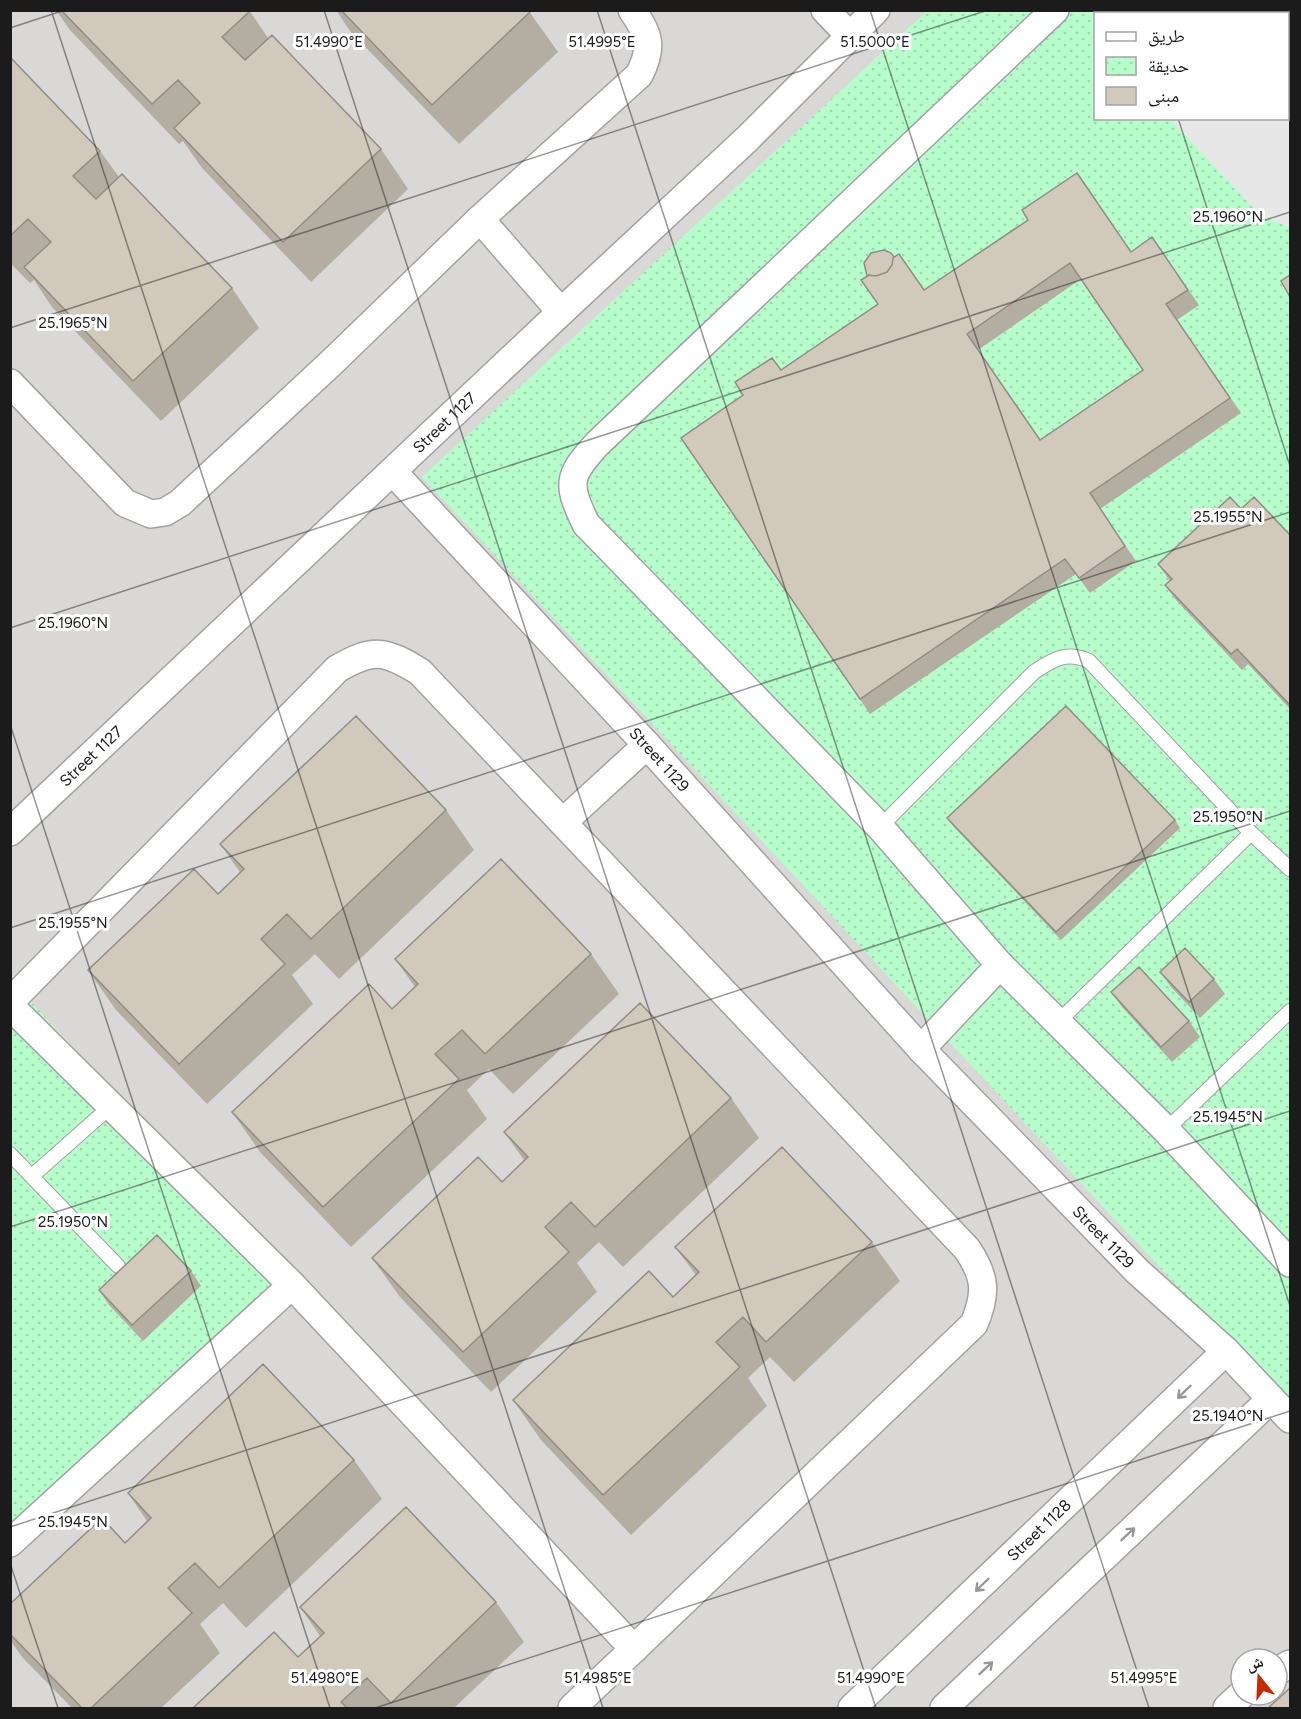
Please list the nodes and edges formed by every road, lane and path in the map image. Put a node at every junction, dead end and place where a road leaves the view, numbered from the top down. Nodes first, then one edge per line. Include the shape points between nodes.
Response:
1 (632, 10) edge
2 (825, 10) edge
3 (876, 10) edge
4 (1055, 10) edge
5 (850, 36) junction
6 (480, 219) junction
7 (561, 312) junction
8 (10, 383) edge
9 (393, 472) junction
10 (647, 745) junction
11 (563, 822) junction
12 (880, 827) junction
13 (10, 832) edge
14 (1251, 832) junction
15 (1290, 869) edge
16 (1000, 965) junction
17 (10, 1004) edge
18 (1290, 1011) edge
19 (1058, 1022) junction
20 (921, 1049) junction
21 (110, 1107) junction
22 (1166, 1130) junction
23 (10, 1154) edge
24 (32, 1176) junction
25 (1290, 1263) edge
26 (118, 1266) dead end
27 (292, 1285) junction
28 (1226, 1352) junction
29 (1271, 1399) junction
30 (1290, 1419) edge
31 (10, 1543) edge
32 (634, 1649) junction
33 (572, 1708) edge
34 (852, 1708) edge
35 (944, 1708) edge

1 - 6 street via 644,27 649,44 639,75
2 - 5 street
3 - 5 street, Street 1127
4 - 12 street via 597,444 581,462 572,483 586,524
5 - 7 street, Street 1127 via 747,139
6 - 7 street
6 - 8 street via 330,364 180,503 165,512 151,514 125,503
7 - 9 street, Street 1127
9 - 10 street, Street 1129
9 - 13 street, Street 1127
10 - 11 street
10 - 20 street, Street 1129
11 - 17 street via 420,672 398,658 377,653 357,657 337,669
11 - 32 street via 967,1249 978,1265 983,1285 982,1306 974,1324
12 - 14 lane via 1034,672 1051,661 1076,655 1089,661
12 - 16 street
14 - 15 lane
14 - 19 lane
16 - 19 street
16 - 20 street
17 - 21 street
18 - 22 lane
19 - 22 street
20 - 28 street, Street 1129 via 1137,1271
21 - 24 lane
21 - 27 street
22 - 25 street
23 - 24 lane
24 - 26 lane
27 - 31 street
27 - 32 street
28 - 29 street, Street 1129
28 -> 34 street, Street 1128
29 - 30 street, Street 1129
35 -> 29 street
32 - 33 street

